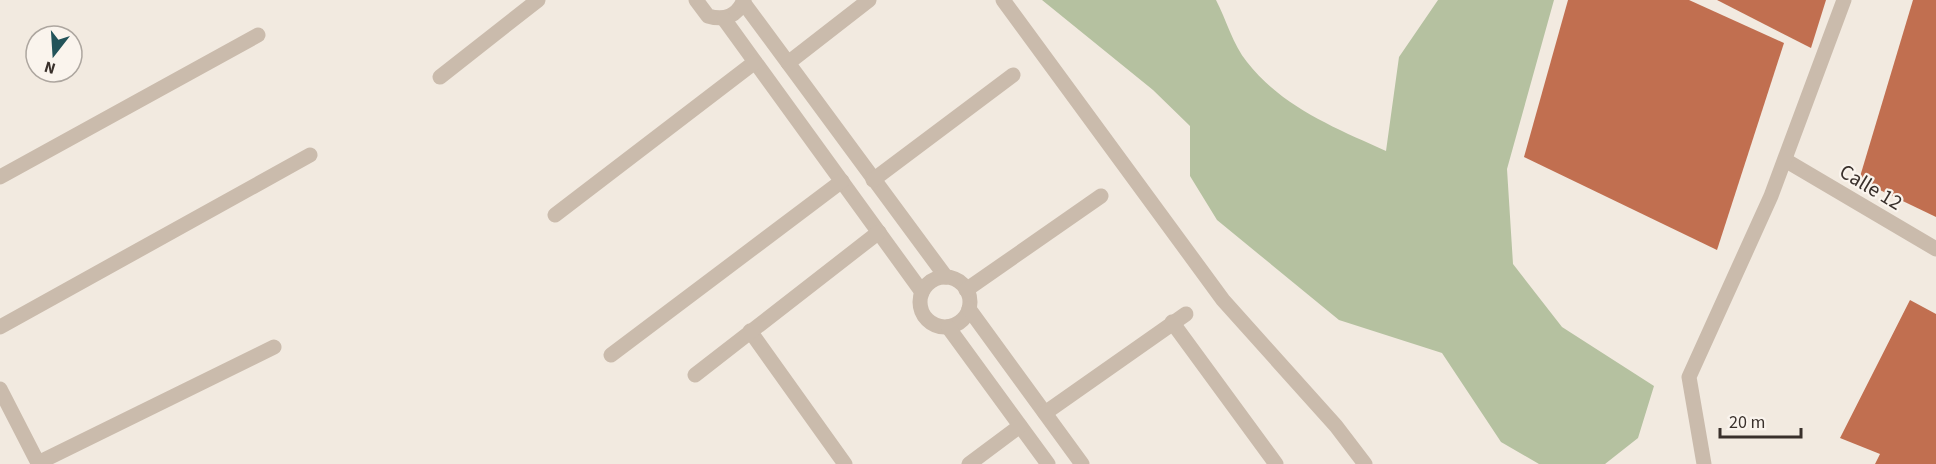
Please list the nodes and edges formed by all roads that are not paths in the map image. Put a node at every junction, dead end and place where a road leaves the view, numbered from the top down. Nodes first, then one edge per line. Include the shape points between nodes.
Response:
1 (538, 0) edge
2 (696, 0) edge
3 (869, 0) edge
4 (1003, 0) edge
5 (1844, 0) edge
6 (743, 1) edge
7 (724, 19) junction
8 (258, 35) dead end
9 (755, 62) junction
10 (788, 63) junction
11 (1013, 75) dead end
12 (440, 77) dead end
13 (310, 155) dead end
14 (1785, 160) junction
15 (0, 177) edge
16 (873, 180) junction
17 (842, 181) junction
18 (1101, 196) dead end
19 (555, 215) dead end
20 (879, 232) junction
21 (1936, 249) edge
22 (946, 277) junction
23 (966, 290) junction
24 (922, 292) junction
25 (969, 309) junction
26 (1186, 314) dead end
27 (1172, 322) junction
28 (0, 327) edge
29 (948, 327) junction
30 (750, 331) junction
31 (274, 347) dead end
32 (611, 356) dead end
33 (695, 375) dead end
34 (0, 389) edge
35 (1045, 414) junction
36 (1020, 426) junction
37 (845, 464) edge
38 (969, 464) edge
39 (1048, 464) edge
40 (1082, 464) edge
41 (1276, 464) edge
42 (1365, 464) edge
43 (1704, 464) edge

1 - 12 street
2 - 7 street via 708,16
3 - 10 street
4 - 42 street via 1223,300
5 - 14 street
6 - 7 street via 736,13
6 - 10 street
7 - 9 street
8 - 15 street
9 - 17 street
9 - 19 street
10 - 16 street
11 - 16 street
13 - 28 street
14 - 21 street, Calle 12
14 - 43 street via 1689,377
16 - 22 street
17 - 20 street
17 - 32 street
18 - 23 street
20 - 24 street
20 - 30 street
22 - 23 street via 958,281
22 - 24 street via 932,281
23 - 25 street
24 - 29 street via 923,314 933,324
25 - 29 street via 961,321
25 - 35 street
26 - 27 street
27 - 35 street
27 - 41 street
29 - 36 street
30 - 33 street
30 - 37 street
31 - 34 street via 38,463
35 - 40 street
36 - 38 street
36 - 39 street

